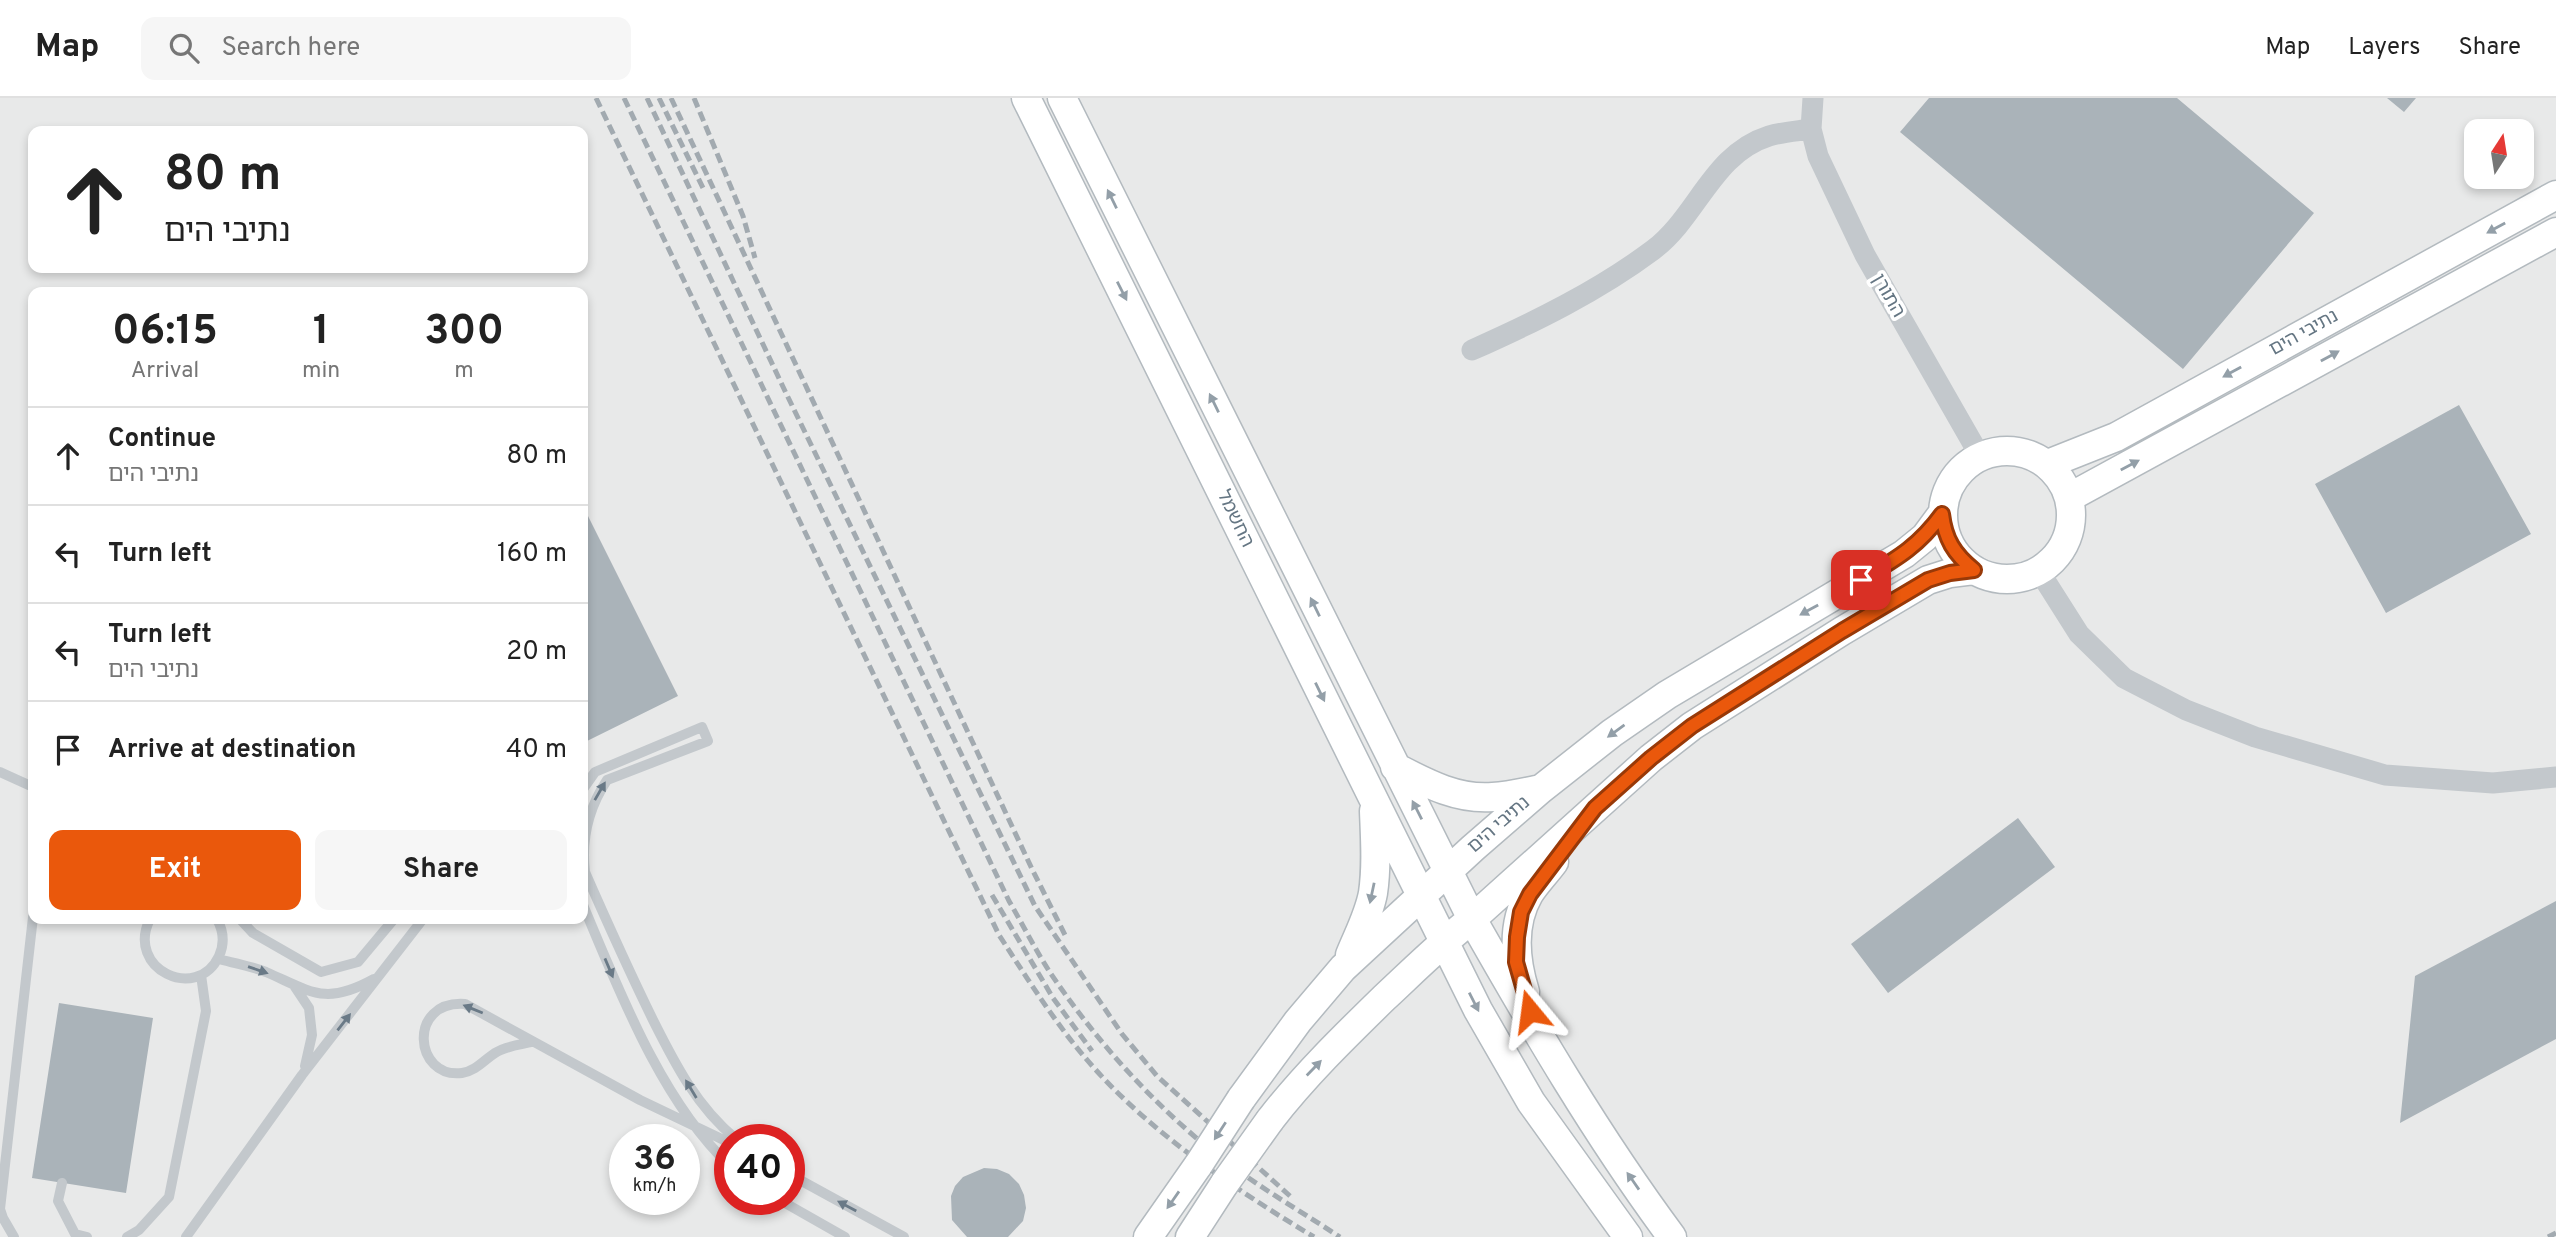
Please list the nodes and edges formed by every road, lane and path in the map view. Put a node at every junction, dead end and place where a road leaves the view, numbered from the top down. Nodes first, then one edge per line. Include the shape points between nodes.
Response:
1 (1026, 98) edge
2 (1062, 98) edge
3 (1813, 98) edge
4 (1811, 129) junction
5 (2556, 195) edge
6 (2556, 232) edge
7 (1472, 350) dead end
8 (1980, 456) junction
9 (2048, 464) junction
10 (2070, 497) junction
11 (1942, 514) junction
12 (1974, 570) junction
13 (2039, 571) junction
14 (1395, 767) junction
15 (0, 772) edge
16 (2556, 777) edge
17 (588, 782) edge
18 (28, 785) edge
19 (1541, 789) junction
20 (1374, 801) junction
21 (1595, 808) junction
22 (588, 821) edge
23 (1447, 871) junction
24 (588, 877) edge
25 (1421, 895) junction
26 (588, 917) edge
27 (1472, 919) junction
28 (32, 924) edge
29 (148, 924) edge
30 (219, 924) edge
31 (245, 924) edge
32 (390, 924) edge
33 (420, 924) edge
34 (1444, 941) junction
35 (218, 959) junction
36 (1343, 968) junction
37 (201, 975) junction
38 (380, 976) junction
39 (295, 987) junction
40 (1538, 1035) junction
41 (532, 1042) junction
42 (302, 1075) junction
43 (690, 1124) edge
44 (694, 1124) edge
45 (717, 1124) edge
46 (700, 1132) edge
47 (714, 1148) edge
48 (62, 1182) dead end
49 (805, 1183) edge
50 (805, 1214) edge
51 (14, 1237) edge
52 (87, 1237) edge
53 (127, 1237) edge
54 (186, 1237) edge
55 (845, 1237) edge
56 (904, 1237) edge
57 (1148, 1237) edge
58 (1190, 1237) edge
59 (1628, 1237) edge
60 (1672, 1237) edge

1 -> 20 street, החשמל
14 -> 2 street, החשמל
3 - 4 street
4 - 7 street via 1769,136 1742,149 1727,160 1674,231 1656,247 1540,320
4 - 8 street, התורן via 1818,156 1865,255
5 -> 9 street, נתיבי הים via 2116,437
10 -> 6 street, נתיבי הים
8 - 9 street via 2015,450
8 - 11 street via 1953,480
9 - 10 street
10 - 13 street via 2070,532 2064,548
11 - 12 street via 1951,546
11 -> 19 street, נתיבי הים via 1925,537 1903,554 1667,695
12 - 13 street via 2006,579
12 - 21 street via 1928,580 1832,638 1692,726
13 - 16 street via 2079,634 2124,678 2186,710 2255,737 2385,775 2493,783
14 - 19 street via 1438,789 1465,796
23 -> 14 street, החשמל
15 - 18 lane
22 -> 17 lane via 607,780 708,741 702,727 596,772
19 - 23 street, נתיבי הים
20 - 25 street, החשמל
20 -> 36 street via 1372,895
21 - 27 street
21 - 40 street via 1521,912 1516,962
23 - 25 street, נתיבי הים
23 - 27 street, החשמל
45 -> 24 lane via 668,1050
25 - 34 street, החשמל
25 - 36 street, נתיבי הים
26 -> 44 lane via 652,1055
27 - 34 street
27 - 40 street, החשמל
28 - 51 lane via 0,1209
29 - 37 lane via 144,941 159,970 179,979
30 - 35 lane via 223,937
31 - 32 lane via 321,972 358,962
33 - 38 lane
58 -> 34 street, bridge via 1295,1089
34 -> 59 street, החשמל via 1531,1102
35 - 37 lane
35 -> 39 lane via 264,971
36 -> 57 street, נתיבי הים, bridge via 1241,1099
37 - 53 lane via 206,1011 169,1197
38 - 39 lane via 342,994 316,994
42 -> 38 lane
39 - 42 lane via 309,1009 312,1035
60 -> 40 street via 1595,1128
41 -> 41 lane via 465,1004 434,1012 424,1031 426,1053 450,1072 472,1070 494,1053
41 - 43 lane
42 - 54 lane
46 - 47 lane
48 - 52 lane via 58,1201 75,1234
56 -> 49 lane
50 - 55 lane

